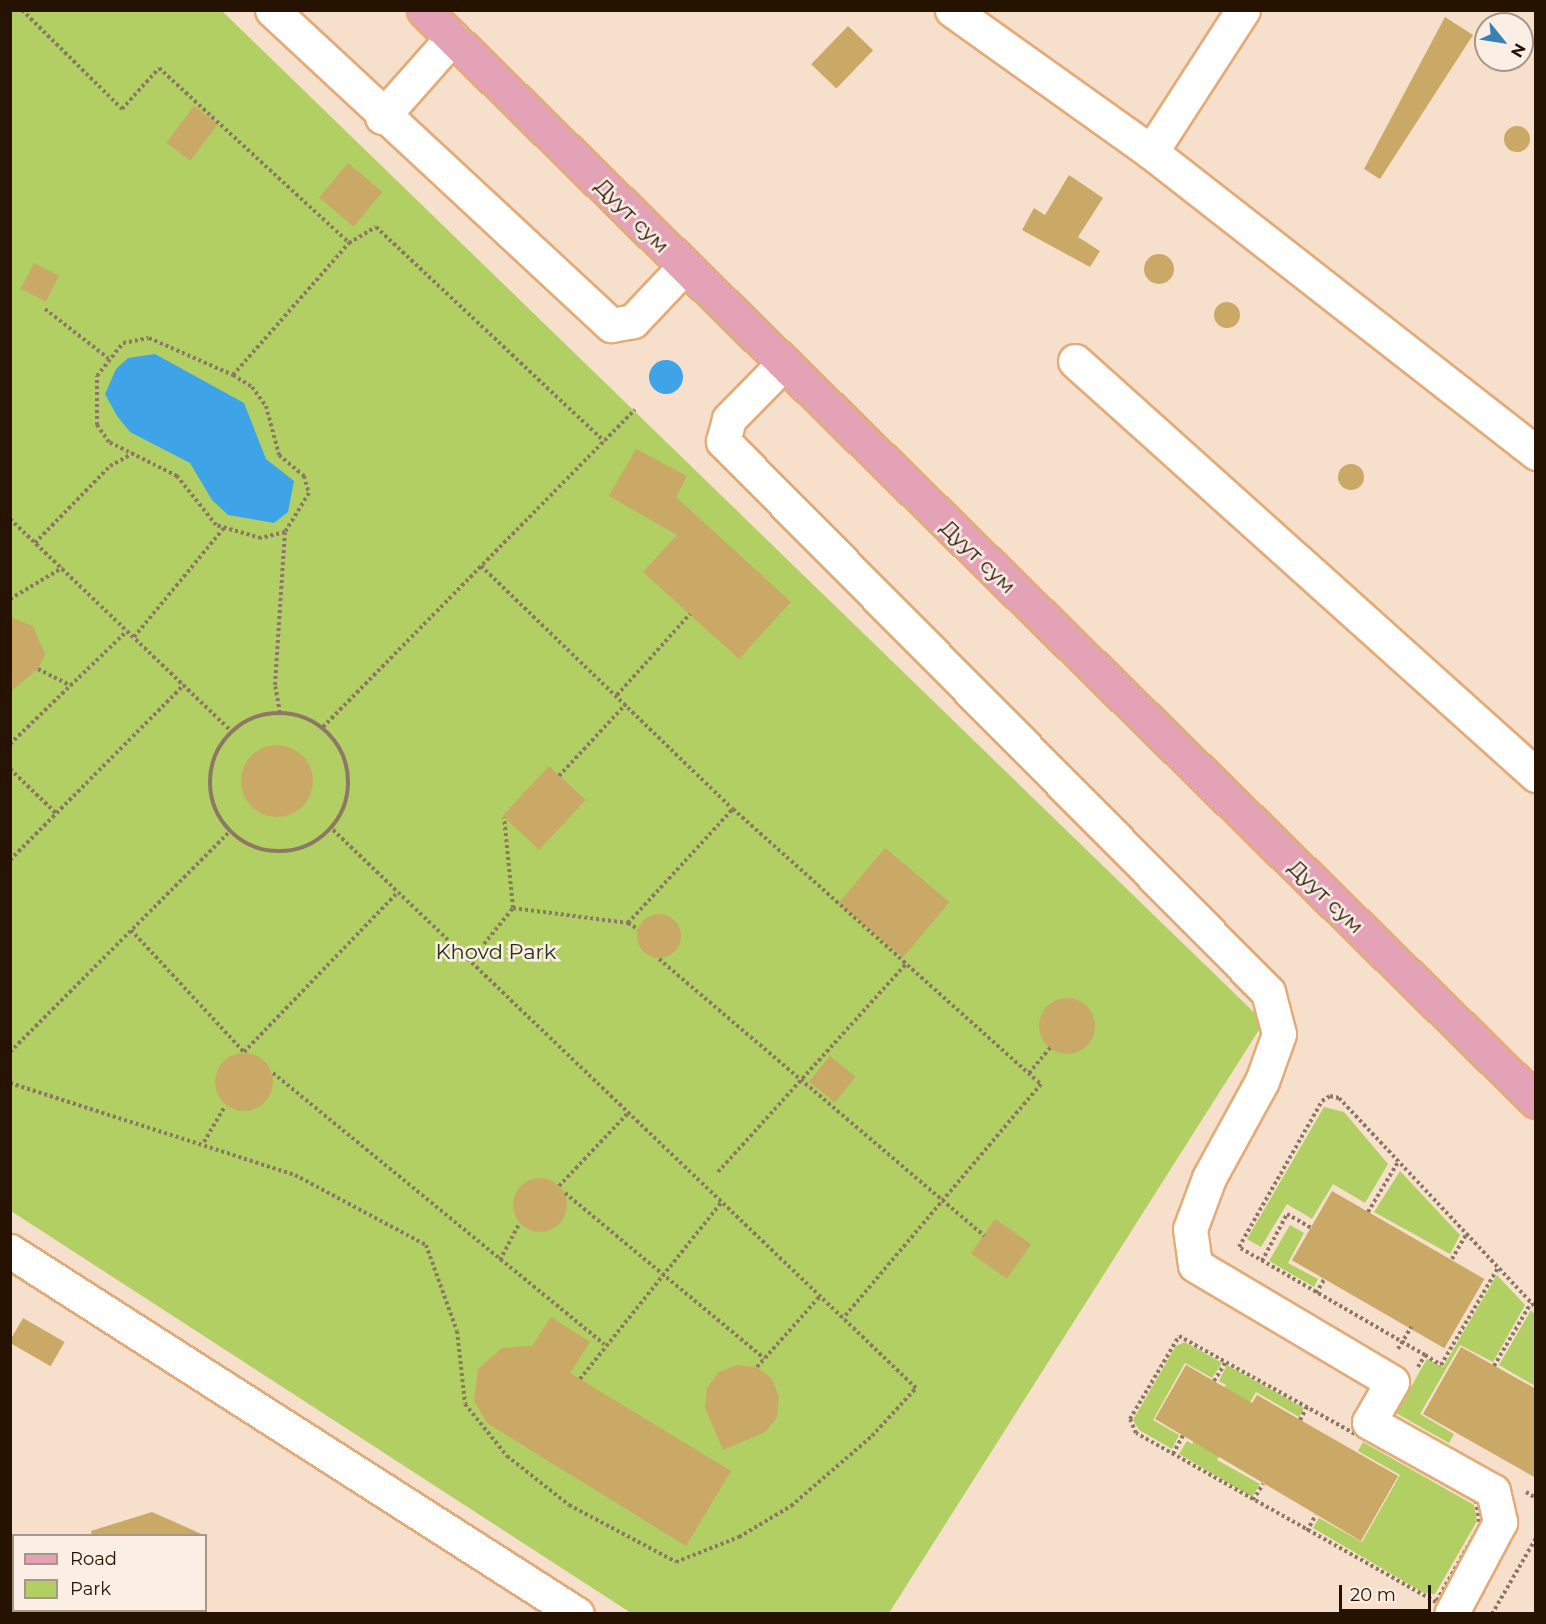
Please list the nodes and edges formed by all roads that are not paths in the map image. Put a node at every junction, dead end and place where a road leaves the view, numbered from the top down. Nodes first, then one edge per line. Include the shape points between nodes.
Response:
1 (272, 10) edge
2 (424, 10) edge
3 (952, 10) edge
4 (1243, 10) edge
5 (452, 38) junction
6 (382, 117) junction
7 (1151, 152) junction
8 (684, 267) junction
9 (1075, 361) dead end
10 (782, 365) junction
11 (1536, 453) edge
12 (1536, 776) edge
13 (1536, 1101) edge
14 (10, 1251) edge
15 (577, 1614) edge
16 (1451, 1614) edge

1 - 6 street
2 - 5 main road, Дуут сум
3 - 7 street
4 - 7 street
5 - 6 street
5 - 8 main road, Дуут сум
6 - 8 street via 611,325 633,321
7 - 11 street
8 - 10 main road, Дуут сум
9 - 12 street
10 - 13 main road, Дуут сум
10 - 16 street via 729,419 723,441 1268,992 1279,1034 1262,1081 1209,1178 1190,1229 1195,1265 1392,1382 1370,1422 1493,1491 1500,1522
14 - 15 street

